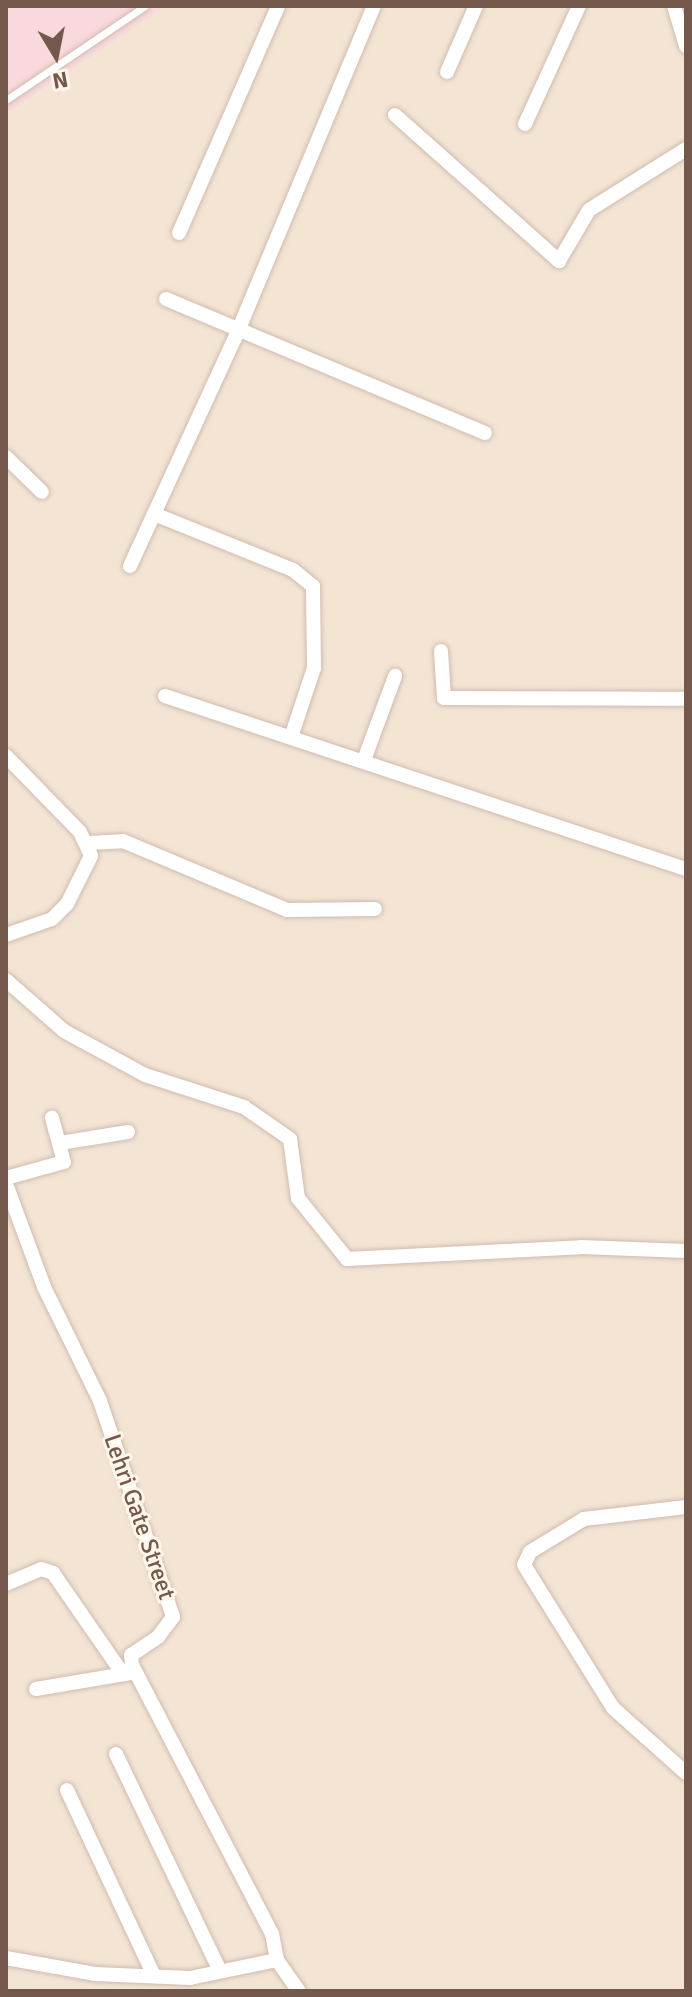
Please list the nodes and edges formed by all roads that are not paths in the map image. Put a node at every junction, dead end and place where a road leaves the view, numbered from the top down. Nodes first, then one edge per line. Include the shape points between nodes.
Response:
1 (145, 6) edge
2 (278, 6) edge
3 (374, 6) edge
4 (476, 6) edge
5 (579, 6) edge
6 (674, 6) edge
7 (686, 46) edge
8 (447, 72) dead end
9 (6, 100) edge
10 (395, 115) dead end
11 (525, 124) dead end
12 (686, 149) edge
13 (179, 233) dead end
14 (166, 299) dead end
15 (239, 330) junction
16 (485, 433) dead end
17 (6, 457) edge
18 (42, 492) dead end
19 (154, 514) junction
20 (130, 566) dead end
21 (441, 651) dead end
22 (395, 676) dead end
23 (165, 696) dead end
24 (686, 699) edge
25 (292, 734) junction
26 (6, 756) edge
27 (364, 760) junction
28 (88, 843) junction
29 (686, 869) edge
30 (375, 909) dead end
31 (6, 935) edge
32 (6, 980) edge
33 (52, 1118) dead end
34 (128, 1132) dead end
35 (60, 1143) junction
36 (6, 1181) edge
37 (686, 1251) edge
38 (686, 1507) edge
39 (6, 1584) edge
40 (129, 1673) junction
41 (36, 1689) dead end
42 (116, 1754) dead end
43 (686, 1773) edge
44 (67, 1790) dead end
45 (6, 1958) edge
46 (277, 1960) junction
47 (220, 1971) junction
48 (154, 1976) junction
49 (299, 1991) edge

1 - 9 lane
2 - 13 street
3 - 15 street
4 - 8 street
5 - 11 street
6 - 7 street
10 - 12 street via 559,261 589,210
14 - 15 street
15 - 16 street
15 - 19 street
17 - 18 street
19 - 20 street
19 - 25 street via 293,570 313,586 315,658
21 - 24 street via 444,698
22 - 27 street
23 - 25 street
25 - 27 street
26 - 28 street
27 - 29 street
28 - 30 street via 123,841 287,910
28 - 31 street via 91,856 67,904 52,919
32 - 37 street via 64,1031 145,1075 244,1107 290,1139 298,1198 347,1259 581,1247
33 - 35 street
34 - 35 street
35 - 36 street via 64,1162
36 - 40 street, Lehri Gate Street via 44,1287 100,1401 173,1617 158,1637 131,1655
38 - 43 street via 584,1519 530,1552 524,1565 613,1708
39 - 40 street via 41,1569 53,1573
40 - 41 street
40 - 46 street via 272,1934
42 - 47 street
44 - 48 street
45 - 48 street
46 - 47 street
46 - 49 street
47 - 48 street

